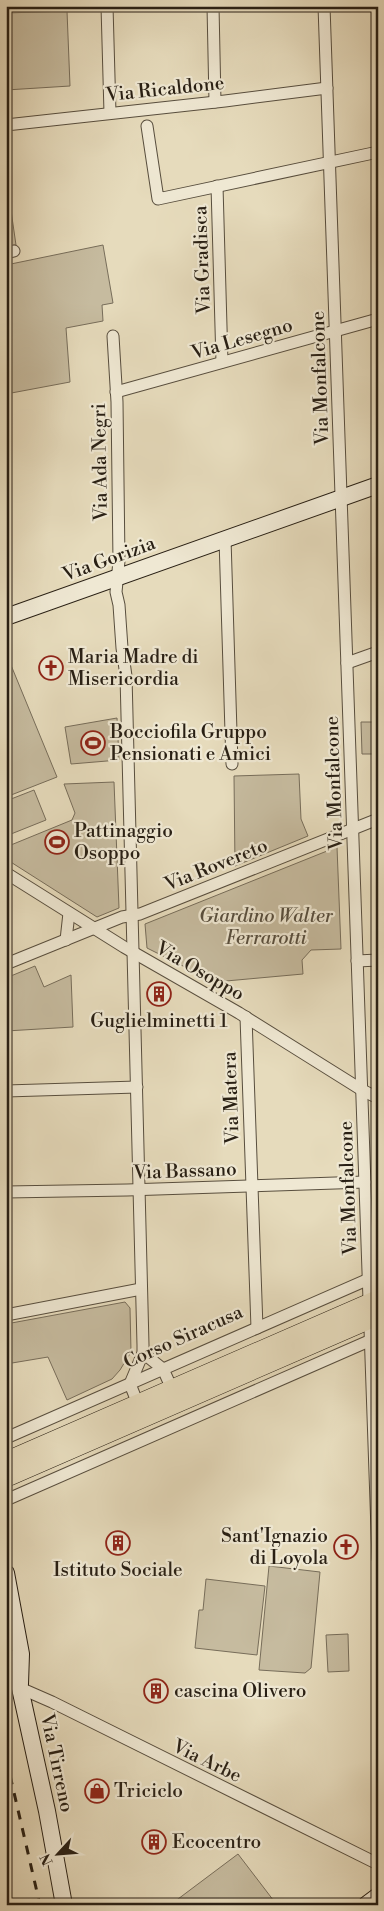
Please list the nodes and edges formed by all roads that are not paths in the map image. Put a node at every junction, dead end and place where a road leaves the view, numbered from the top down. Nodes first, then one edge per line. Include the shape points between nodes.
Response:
1 (106, 6) edge
2 (213, 6) edge
3 (324, 6) edge
4 (327, 88) junction
5 (215, 102) junction
6 (110, 113) junction
7 (6, 124) edge
8 (147, 126) dead end
9 (378, 152) edge
10 (330, 162) junction
11 (217, 186) junction
12 (378, 319) edge
13 (336, 331) junction
14 (112, 336) dead end
15 (222, 362) junction
16 (116, 392) junction
17 (378, 485) edge
18 (342, 498) junction
19 (225, 539) junction
20 (117, 578) junction
21 (6, 617) edge
22 (378, 652) edge
23 (347, 663) junction
24 (232, 764) dead end
25 (378, 819) edge
26 (353, 829) junction
27 (6, 873) edge
28 (69, 913) junction
29 (131, 916) junction
30 (93, 928) junction
31 (66, 940) junction
32 (132, 952) junction
33 (378, 960) edge
34 (357, 961) junction
35 (6, 964) edge
36 (246, 1017) junction
37 (137, 1087) junction
38 (362, 1090) junction
39 (6, 1091) edge
40 (378, 1098) edge
41 (365, 1182) junction
42 (251, 1186) junction
43 (139, 1190) junction
44 (6, 1192) edge
45 (373, 1277) edge
46 (141, 1289) junction
47 (374, 1309) edge
48 (6, 1315) edge
49 (257, 1328) junction
50 (374, 1339) edge
51 (143, 1353) junction
52 (163, 1369) junction
53 (130, 1384) junction
54 (175, 1396) junction
55 (141, 1411) junction
56 (186, 1422) junction
57 (153, 1437) junction
58 (6, 1438) edge
59 (6, 1461) edge
60 (6, 1478) edge
61 (6, 1500) edge
62 (378, 1559) edge
63 (6, 1573) edge
64 (6, 1655) edge
65 (20, 1688) junction
66 (378, 1864) edge
67 (378, 1896) edge
68 (64, 1905) edge
69 (366, 1905) edge

1 - 6 street
2 - 5 street
3 - 4 street, Via Monfalcone
4 - 5 street, Via Ricaldone
4 - 10 street, Via Monfalcone
5 - 6 street, Via Ricaldone
6 - 7 street, Via Ricaldone
8 - 11 street, Via Gradisca via 158,199
9 - 10 street, Via Gradisca
10 - 11 street, Via Gradisca
10 - 13 street, Via Monfalcone
11 - 15 street, Via Gradisca
12 - 13 street, Via Lesegno
13 - 15 street, Via Lesegno
13 - 18 street, Via Monfalcone
14 - 16 street, Via Ada Negri
15 - 16 street, Via Lesegno
16 - 20 street, Via Ada Negri
17 - 18 street, Via Gorizia
18 - 19 street, Via Gorizia
18 - 23 street, Via Monfalcone
19 - 20 street, Via Gorizia
19 - 24 street
20 - 21 street, Via Gorizia
20 - 29 street, Via Ada Negri via 126,676
22 - 23 street
23 - 26 street, Via Monfalcone
25 - 26 street, Via Rovereto
26 - 29 street, Via Rovereto
26 - 34 street, Via Monfalcone
27 - 28 street, Via Osoppo
28 - 30 street, Via Osoppo
28 - 31 street
29 - 30 street, Via Rovereto
29 - 32 street, Via Ada Negri
30 - 31 street, Via Rovereto
30 - 32 street, Via Osoppo
31 - 35 street, Via Rovereto
32 - 36 street, Via Osoppo
32 - 37 street, Via Ada Negri
33 - 34 street
34 - 38 street, Via Monfalcone
36 - 38 street, Via Osoppo
36 - 42 street, Via Matera
37 - 39 street
37 - 43 street, Via Ada Negri
38 - 40 street, Via Osoppo
38 - 41 street, Via Monfalcone
41 - 42 street, Via Bassano
41 - 45 street, Via Monfalcone
42 - 43 street, Via Bassano
42 - 49 street, Via Matera
43 - 44 street, Via Bassano
43 - 46 street, Via Ada Negri
45 - 47 street, Via Monfalcone
45 - 49 street, Corso Siracusa
46 - 48 street
46 - 51 street, Via Ada Negri
47 - 50 street, Via Monfalcone
47 - 54 main road
49 - 52 street, Corso Siracusa
50 - 56 street
50 - 62 street, Via Monfalcone
51 - 52 street
51 - 53 street
52 - 53 street, Corso Siracusa
52 - 54 street
53 - 55 street
53 - 58 street, Corso Siracusa
54 - 55 main road
54 - 56 street
55 - 57 street
55 - 59 main road
55 - 60 main road
56 - 57 street
57 - 61 street
63 - 65 street, Via Tirreno via 21,1654
64 - 65 street, Via Tirreno
65 - 66 street, Via Arbe
65 - 68 street, Via Tirreno
67 - 69 street

